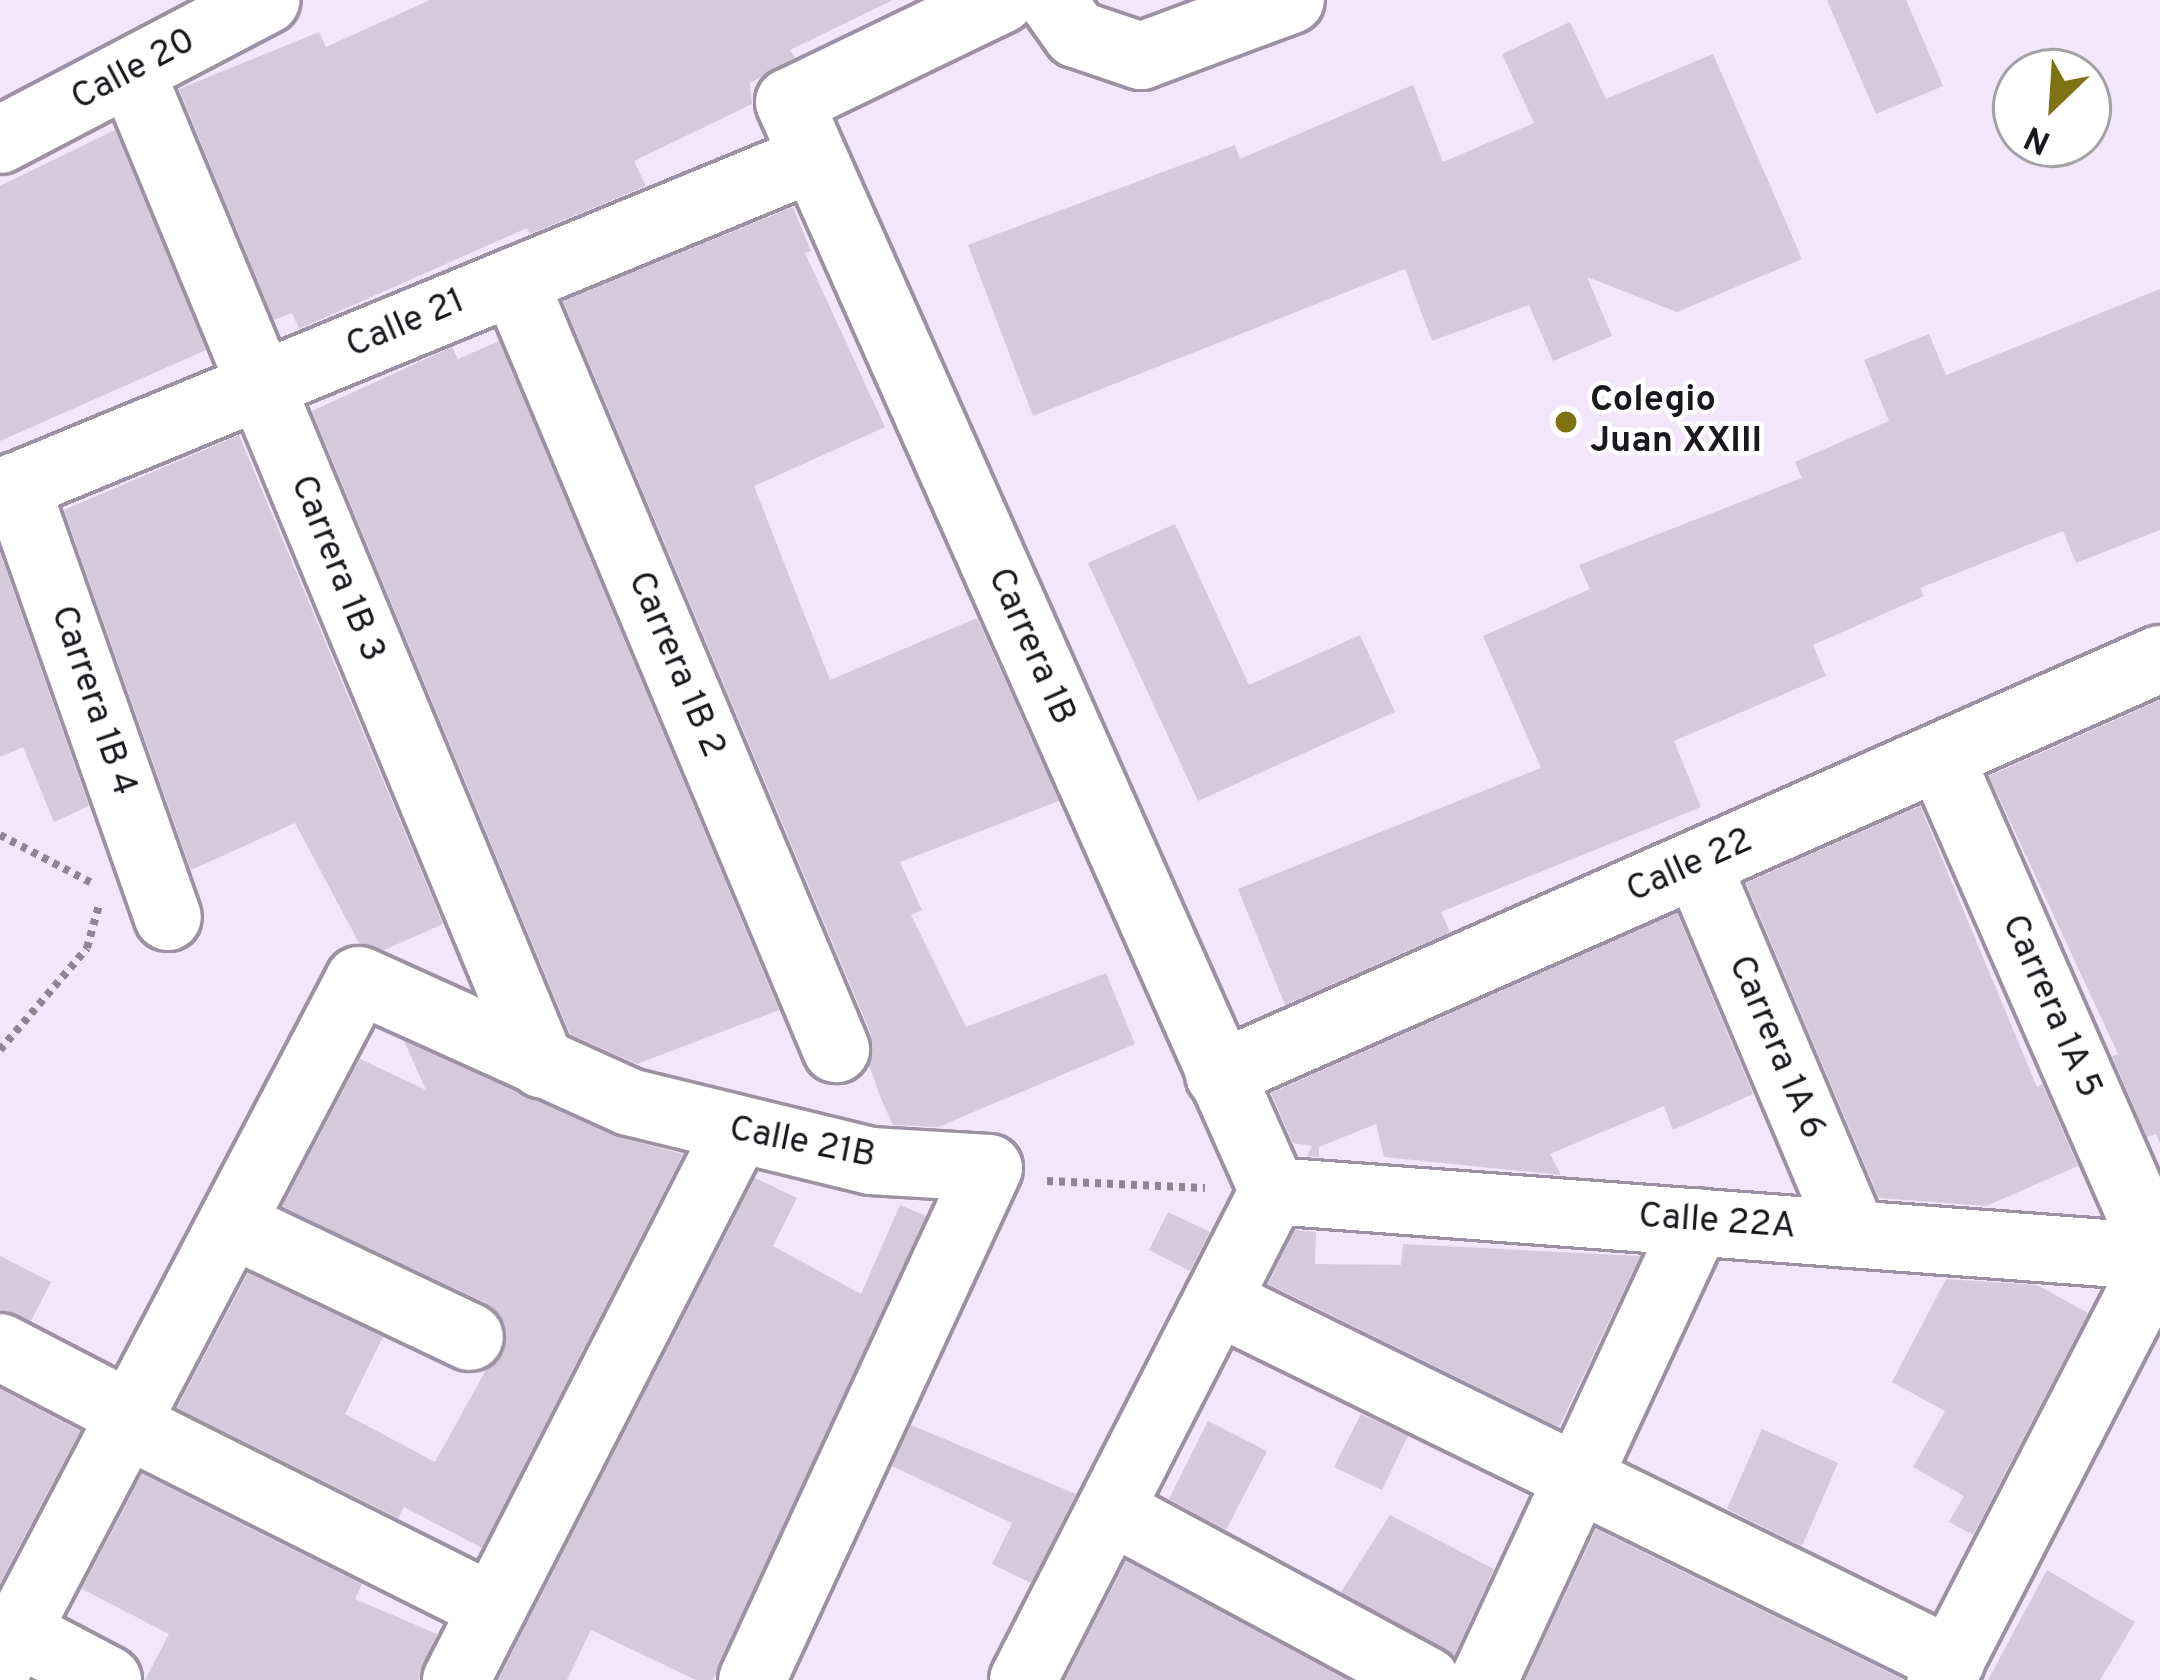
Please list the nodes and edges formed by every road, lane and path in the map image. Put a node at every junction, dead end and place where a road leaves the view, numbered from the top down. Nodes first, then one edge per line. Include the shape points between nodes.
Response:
1 (267, 0) edge
2 (1001, 0) edge
3 (1052, 0) edge
4 (1291, 0) edge
5 (923, 16) edge
6 (131, 74) junction
7 (801, 130) junction
8 (0, 140) edge
9 (514, 281) junction
10 (260, 386) junction
11 (8, 489) edge
12 (2160, 659) edge
13 (1940, 757) junction
14 (1697, 864) junction
15 (104, 888) dead end
16 (168, 917) dead end
17 (0, 1049) edge
18 (836, 1049) dead end
19 (542, 1065) junction
20 (1219, 1076) junction
21 (736, 1133) junction
22 (989, 1168) junction
23 (1273, 1191) junction
24 (1697, 1222) junction
25 (234, 1225) junction
26 (1852, 1231) junction
27 (2160, 1257) edge
28 (1217, 1301) junction
29 (470, 1337) dead end
30 (0, 1347) edge
31 (130, 1420) junction
32 (1578, 1475) junction
33 (1110, 1510) junction
34 (493, 1608) junction
35 (8, 1648) edge
36 (1946, 1670) edge
37 (108, 1680) edge
38 (456, 1680) edge
39 (752, 1680) edge
40 (1023, 1680) edge
41 (1426, 1680) edge
42 (1484, 1680) edge

1 - 6 street, Calle 20
2 - 5 street, Calle 21
3 - 4 street via 1076,34 1141,56
5 - 7 street, Calle 21
6 - 8 street, Calle 20
6 - 10 street, Carrera 1B 3
7 - 9 street, Calle 21
7 - 20 street, Carrera 1B
9 - 10 street, Calle 21
9 - 18 street, Carrera 1B 2
10 - 11 street, Calle 21
10 - 19 street, Carrera 1B 3
11 - 16 street, Carrera 1B 4
12 - 13 street, Calle 22
13 - 14 street, Calle 22
13 - 27 street, Carrera 1A 5
14 - 20 street, Calle 22
14 - 26 street, Carrera 1A 6
15 - 17 path via 87,948
19 - 21 street, Calle 21B
19 - 25 street, Calle 21B via 359,980
20 - 23 street, Carrera 1B
21 - 22 street, Calle 21B via 871,1161
21 - 34 street
22 - 23 path via 1044,1181
22 - 39 street
23 - 24 street, Calle 22A
23 - 28 street
24 - 26 street, Calle 22A
24 - 32 street
25 - 29 street
25 - 31 street
26 - 27 street, Calle 22A
27 - 36 street
28 - 32 street
28 - 33 street
30 - 31 street
31 - 34 street
31 - 35 street
32 - 36 street
32 - 42 street
33 - 40 street
33 - 41 street
34 - 38 street
35 - 37 street

